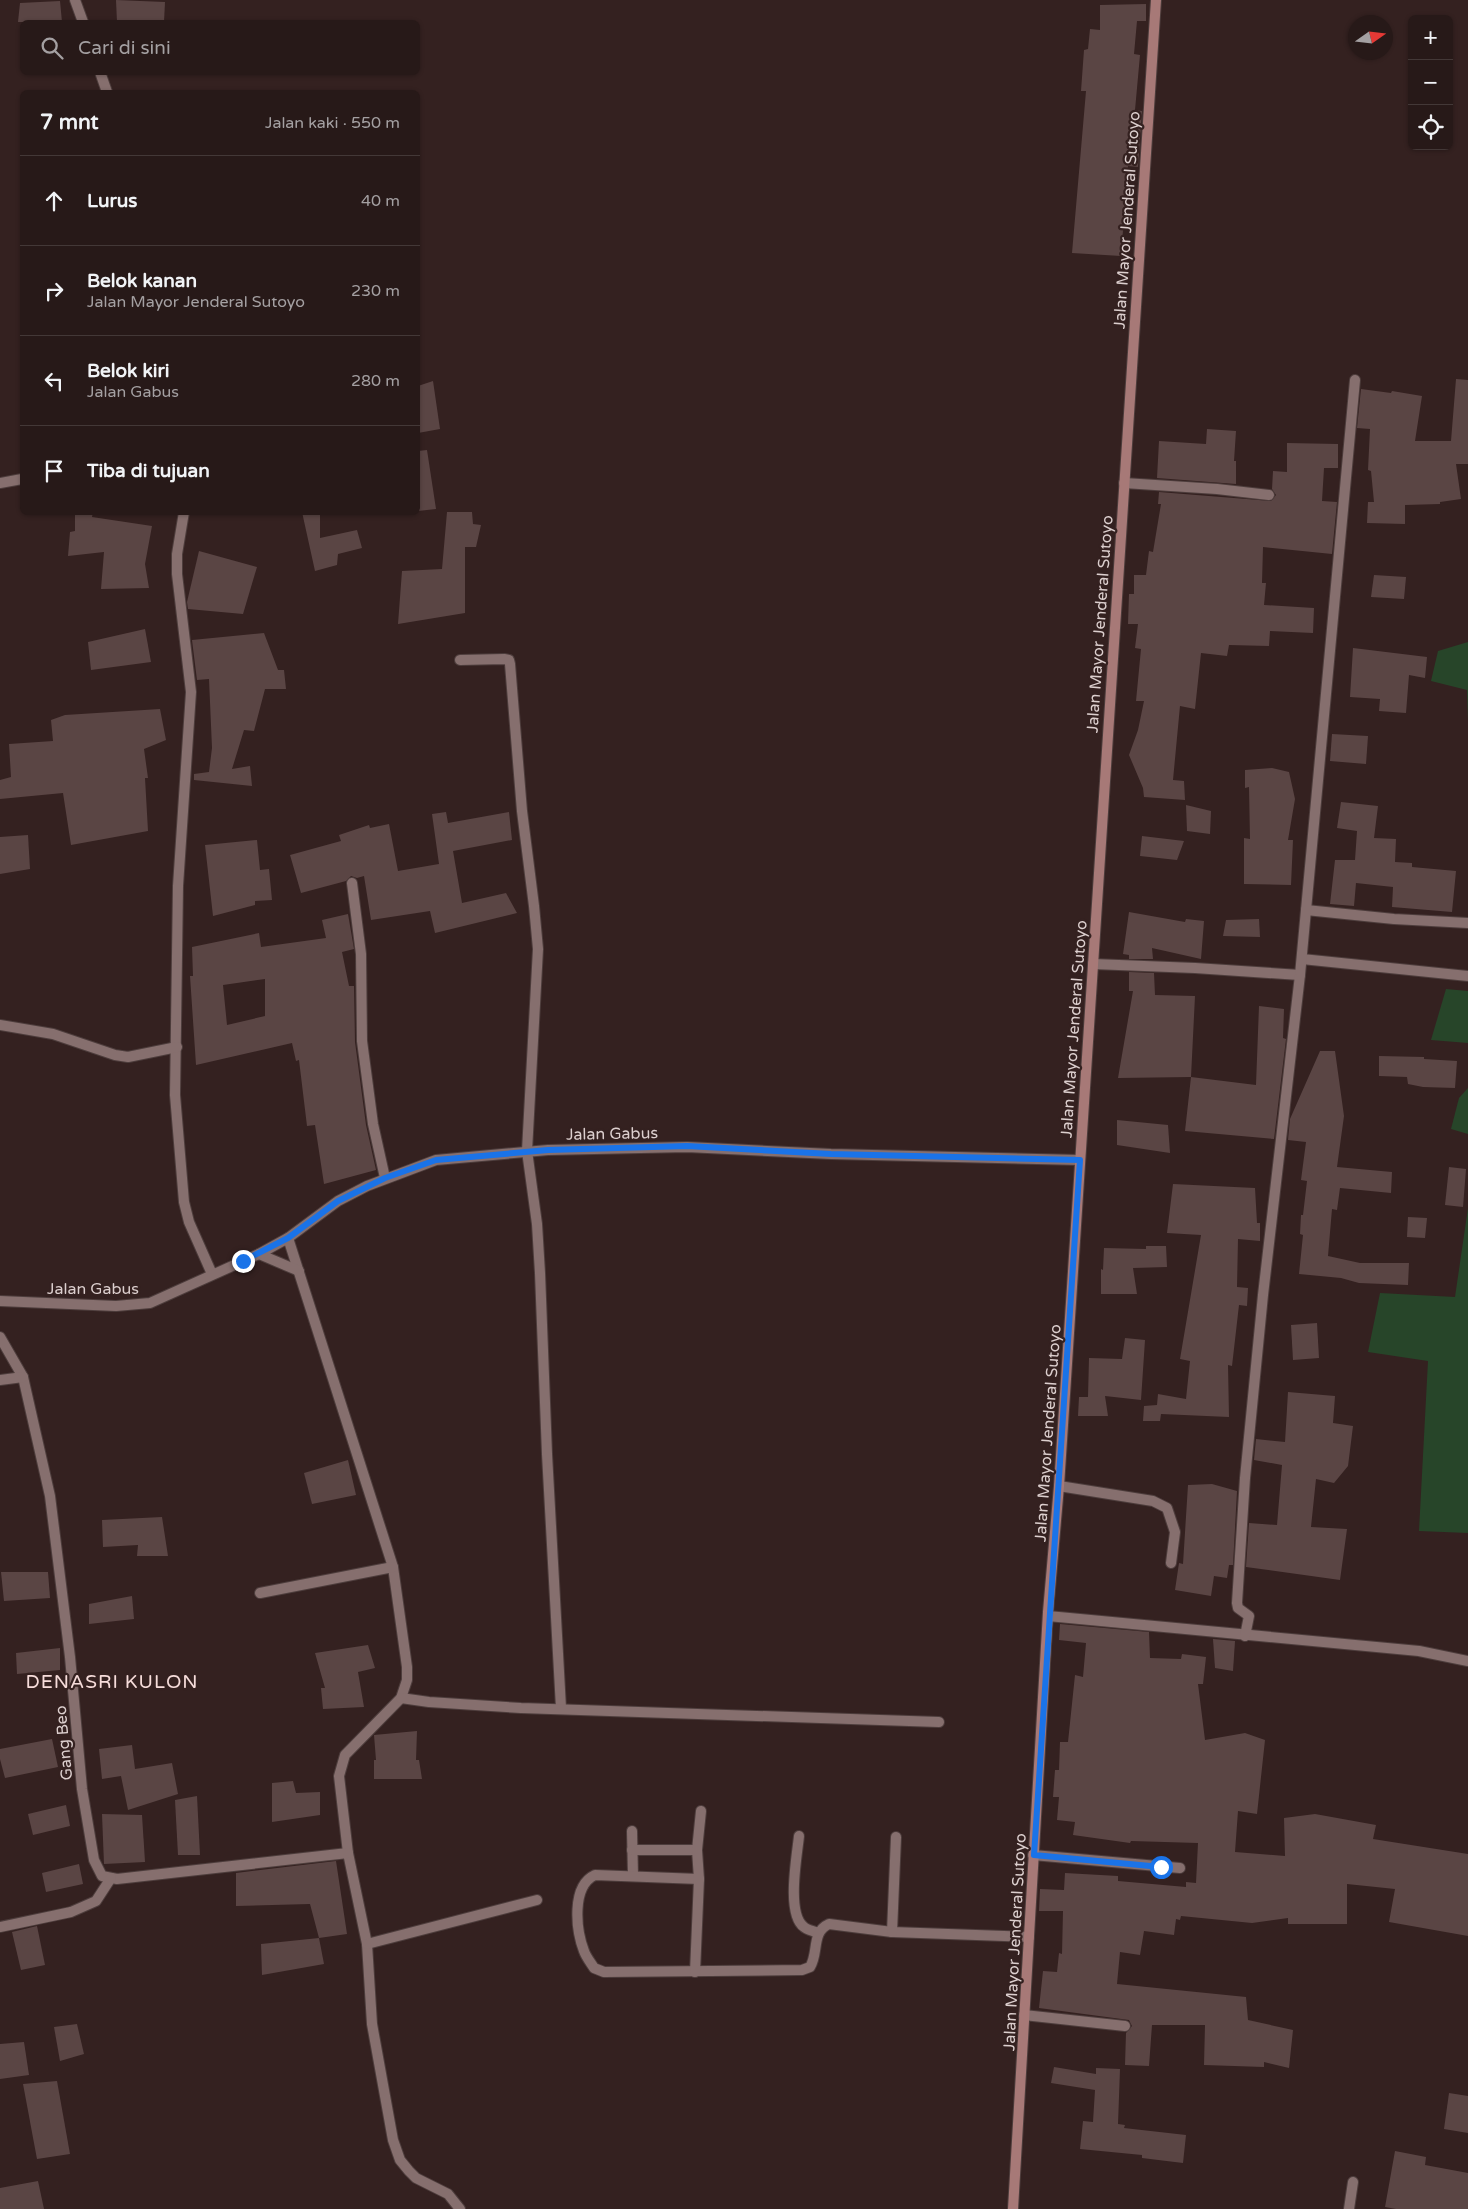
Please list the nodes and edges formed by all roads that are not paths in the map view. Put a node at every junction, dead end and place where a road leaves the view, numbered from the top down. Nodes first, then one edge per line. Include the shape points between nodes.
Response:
1 (75, 0) edge
2 (1156, 0) edge
3 (82, 20) edge
4 (101, 75) edge
5 (106, 90) edge
6 (1355, 380) dead end
7 (20, 479) edge
8 (0, 483) edge
9 (1124, 483) junction
10 (1269, 496) dead end
11 (184, 515) edge
12 (460, 660) dead end
13 (352, 883) dead end
14 (1306, 910) junction
15 (1468, 923) edge
16 (1302, 959) junction
17 (1093, 964) junction
18 (1300, 975) junction
19 (1468, 976) edge
20 (0, 1025) edge
21 (177, 1047) junction
22 (531, 1151) junction
23 (1080, 1160) junction
24 (385, 1178) junction
25 (288, 1238) junction
26 (258, 1254) junction
27 (299, 1271) junction
28 (212, 1274) junction
29 (0, 1301) edge
30 (0, 1338) edge
31 (23, 1377) junction
32 (0, 1380) edge
33 (1059, 1486) junction
34 (1171, 1563) dead end
35 (393, 1567) junction
36 (260, 1592) dead end
37 (1048, 1614) junction
38 (1247, 1626) junction
39 (1468, 1661) edge
40 (401, 1698) junction
41 (561, 1708) junction
42 (939, 1722) dead end
43 (701, 1811) dead end
44 (632, 1831) dead end
45 (799, 1836) dead end
46 (896, 1837) dead end
47 (632, 1850) junction
48 (697, 1850) junction
49 (348, 1853) junction
50 (1034, 1855) junction
51 (1180, 1868) dead end
52 (633, 1876) junction
53 (111, 1878) junction
54 (698, 1879) junction
55 (537, 1900) dead end
56 (0, 1928) edge
57 (892, 1932) junction
58 (818, 1933) junction
59 (1029, 1937) junction
60 (367, 1944) junction
61 (695, 1972) junction
62 (1024, 2016) junction
63 (1125, 2026) dead end
64 (1353, 2182) dead end
65 (460, 2209) edge
66 (1013, 2209) edge
67 (1349, 2209) edge

1 - 3 street
2 - 9 main road, Jalan Mayor Jenderal Sutoyo
4 - 5 street
6 - 14 street
7 - 8 street
9 - 10 street
9 - 17 main road, Jalan Mayor Jenderal Sutoyo
11 - 21 street via 177,574 191,692 178,886
12 - 22 street via 504,659 510,664 538,949
13 - 24 street via 361,954 362,1042 373,1124
14 - 15 street
14 - 16 street
16 - 18 street
16 - 19 street
17 - 18 street
17 - 23 main road, Jalan Mayor Jenderal Sutoyo
18 - 38 street via 1245,1478 1236,1605
20 - 21 street via 53,1034 128,1057
21 - 28 street via 175,1095 184,1202 189,1222
22 - 23 street, Jalan Gabus via 687,1146 831,1154
22 - 24 street, Jalan Gabus via 436,1160
22 - 41 street
23 - 33 main road, Jalan Mayor Jenderal Sutoyo
24 - 25 street, Jalan Gabus via 338,1201
25 - 26 street, Jalan Gabus
25 - 27 street
26 - 27 street
26 - 28 street, Jalan Gabus
27 - 35 street
28 - 29 street, Jalan Gabus via 150,1302 116,1306
30 - 31 street, Gang Beo
31 - 32 street
31 - 53 street, Gang Beo via 50,1496 82,1789 94,1860 102,1876
33 - 34 street via 1153,1501 1167,1508 1175,1532
33 - 37 main road, Jalan Mayor Jenderal Sutoyo
35 - 36 street
35 - 40 street via 407,1667
37 - 38 street
37 - 50 main road, Jalan Mayor Jenderal Sutoyo
38 - 39 street
40 - 41 street
40 - 49 street via 345,1755 339,1776
41 - 42 street
43 - 48 street
44 - 47 street
45 - 58 street via 795,1909 803,1927
46 - 57 street
47 - 48 street
47 - 52 street
48 - 54 street
49 - 53 street
49 - 60 street
50 - 51 street
50 - 59 main road, Jalan Mayor Jenderal Sutoyo
52 - 54 street
52 - 61 street via 595,1875 582,1886 576,1912 584,1951 594,1968 604,1972
53 - 56 street via 96,1901 71,1912
54 - 61 street
55 - 60 street
57 - 58 street via 829,1924
57 - 59 street
58 - 61 street via 810,1968
59 - 62 main road, Jalan Mayor Jenderal Sutoyo
60 - 65 street via 372,2024 393,2140 400,2160 416,2178 448,2194
62 - 63 street
62 - 66 main road, Jalan Mayor Jenderal Sutoyo
64 - 67 street

